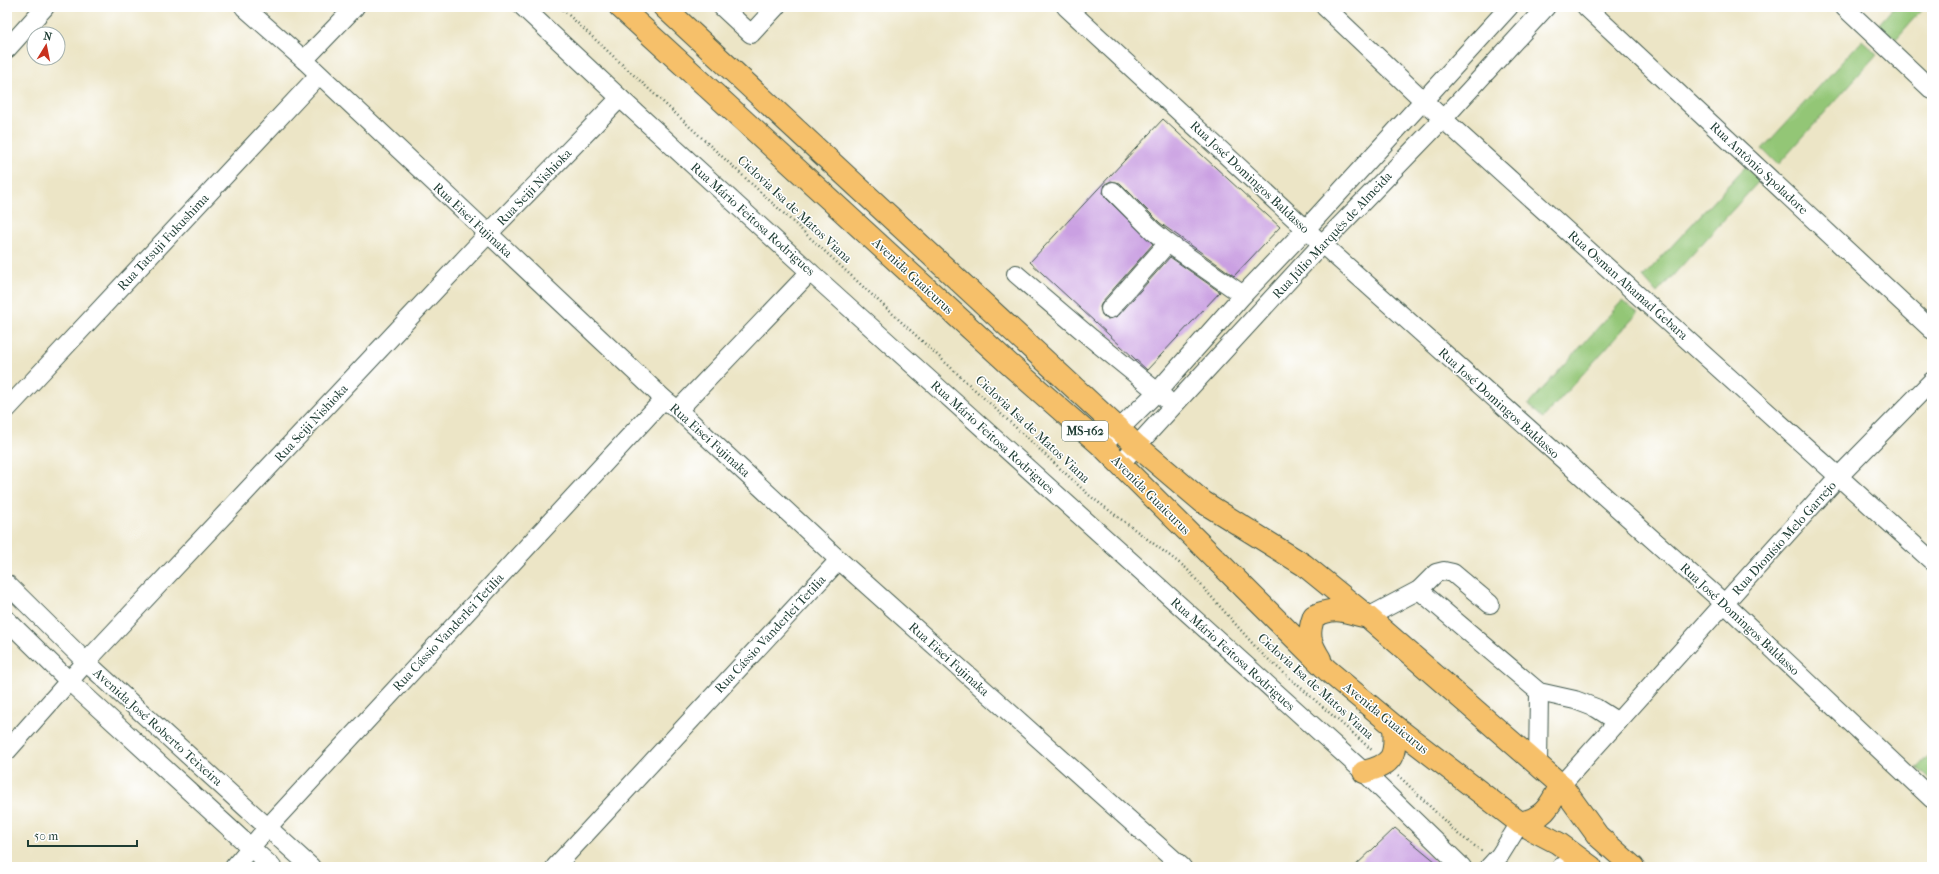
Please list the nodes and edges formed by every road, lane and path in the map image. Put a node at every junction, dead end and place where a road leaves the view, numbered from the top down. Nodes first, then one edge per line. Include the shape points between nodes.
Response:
1 (45, 7) edge
2 (244, 7) edge
3 (355, 7) edge
4 (523, 7) edge
5 (560, 7) edge
6 (620, 7) edge
7 (664, 7) edge
8 (722, 7) edge
9 (776, 7) edge
10 (1066, 7) edge
11 (1325, 7) edge
12 (1509, 7) edge
13 (1546, 7) edge
14 (1586, 7) edge
15 (1844, 7) edge
16 (7, 49) edge
17 (304, 60) junction
18 (319, 75) junction
19 (1932, 90) edge
20 (620, 98) junction
21 (1423, 100) junction
22 (1443, 119) junction
23 (1113, 191) dead end
24 (1306, 229) junction
25 (488, 234) junction
26 (1168, 243) junction
27 (1322, 244) junction
28 (810, 272) junction
29 (1016, 274) dead end
30 (1243, 295) junction
31 (1110, 309) dead end
32 (1932, 330) edge
33 (1932, 381) edge
34 (1158, 391) junction
35 (671, 405) junction
36 (1174, 406) junction
37 (7, 409) edge
38 (1120, 428) junction
39 (1102, 446) junction
40 (1137, 446) junction
41 (1120, 464) junction
42 (1839, 476) junction
43 (839, 560) junction
44 (1932, 561) edge
45 (7, 584) edge
46 (1419, 590) junction
47 (1490, 604) dead end
48 (1725, 604) junction
49 (1368, 617) junction
50 (7, 620) edge
51 (86, 662) junction
52 (1327, 670) junction
53 (69, 681) junction
54 (1539, 692) junction
55 (1618, 722) junction
56 (1394, 726) junction
57 (7, 751) edge
58 (1386, 763) junction
59 (1538, 765) junction
60 (1364, 772) junction
61 (1568, 777) junction
62 (1932, 799) edge
63 (1520, 823) junction
64 (268, 827) junction
65 (251, 848) junction
66 (1492, 864) edge
67 (1588, 865) edge
68 (234, 867) edge
69 (272, 867) edge
70 (311, 867) edge
71 (555, 867) edge
72 (1182, 867) edge
73 (1462, 867) edge
74 (1561, 867) edge
75 (1633, 867) edge

1 - 16 street
2 - 17 street, Rua Eisei Fujinaka
3 - 17 street
4 - 20 street, Rua Mário Feitosa Rodrigues
5 - 58 path, Ciclovia Isa de Matos Viana via 1090,496 1186,568 1260,652
6 - 39 main road, Avenida Guaicurus / MS-162 via 1003,359
7 - 38 main road, Avenida Guaicurus / MS-162
8 - 9 street via 751,34
10 - 24 street, Rua José Domingos Baldasso
11 - 21 street, Rua Osman Ahamad Gebara
12 - 21 street, Rua Júlio Marquês de Almeida
13 - 22 street, Rua Júlio Marquês de Almeida
14 - 32 street, Rua Antônio Spoladore
15 - 19 street
17 - 18 street, Rua Eisei Fujinaka
18 - 25 street, Rua Eisei Fujinaka
18 - 37 street, Rua Tatsuji Fukushima
20 - 25 street, Rua Seiji Nishioka
20 - 28 street, Rua Mário Feitosa Rodrigues
21 - 22 street, Rua Osman Ahamad Gebara
21 - 24 street, Rua Júlio Marquês de Almeida
22 - 27 street, Rua Júlio Marquês de Almeida
22 - 42 street, Rua Osman Ahamad Gebara
23 - 26 street
24 - 27 street, Rua José Domingos Baldasso
24 - 30 street, Rua Júlio Marquês de Almeida
25 - 35 street, Rua Eisei Fujinaka
25 - 51 street, Rua Seiji Nishioka
26 - 30 street
26 - 31 street
27 - 36 street, Rua Júlio Marquês de Almeida
27 - 48 street, Rua José Domingos Baldasso
28 - 35 street, Rua Cássio Vanderlei Tetilia
28 - 60 street, Rua Mário Feitosa Rodrigues
29 - 34 street
30 - 34 street, Rua Júlio Marquês de Almeida
33 - 42 street, Rua Dionísio Melo Garrejo
34 - 36 street
34 - 38 street, Rua Júlio Marquês de Almeida
35 - 43 street, Rua Eisei Fujinaka
35 - 64 street, Rua Cássio Vanderlei Tetilia
36 - 40 street, Rua Júlio Marquês de Almeida
38 - 39 street, Rua Júlio Marquês de Almeida
38 - 40 main road, Avenida Guaicurus / MS-162
39 - 41 main road, Avenida Guaicurus / MS-162
40 - 41 street, Rua Júlio Marquês de Almeida
40 - 49 main road, Avenida Guaicurus / MS-162 via 1203,502 1304,565
41 - 52 main road, Avenida Guaicurus / MS-162
42 - 44 street, Rua Osman Ahamad Gebara
42 - 48 street, Rua Dionísio Melo Garrejo
43 - 71 street, Rua Cássio Vanderlei Tetilia
43 - 72 street, Rua Eisei Fujinaka
45 - 51 street, Avenida José Roberto Teixeira
46 - 47 street via 1436,573 1444,571 1453,573
46 - 49 street
46 - 54 street
48 - 55 street, Rua Dionísio Melo Garrejo
48 - 62 street, Rua José Domingos Baldasso
49 - 52 main road via 1343,610 1328,610 1314,616 1309,629 1311,645
49 - 59 main road, Avenida Guaicurus / MS-162
50 - 53 street, Avenida José Roberto Teixeira
51 - 53 street, Rua Seiji Nishioka
51 - 64 street, Avenida José Roberto Teixeira
52 - 56 main road, Avenida Guaicurus / MS-162
53 - 57 street, Rua Seiji Nishioka
53 - 65 street, Avenida José Roberto Teixeira
54 - 55 street via 1596,708
54 - 59 street
55 - 61 street, Rua Dionísio Melo Garrejo
56 - 58 main road via 1396,745 1394,754
56 - 63 main road, Avenida Guaicurus / MS-162
58 - 60 main road via 1382,767
58 - 66 path, Ciclovia Isa de Matos Viana
59 - 61 main road, Avenida Guaicurus / MS-162
60 - 73 street, Rua Mário Feitosa Rodrigues
61 - 63 main road via 1542,814
61 - 75 main road, Avenida Guaicurus / MS-162 via 1598,836
63 - 66 street
63 - 67 main road, Avenida Guaicurus / MS-162 via 1558,843
64 - 65 street, Rua Cássio Vanderlei Tetilia
64 - 70 street, Avenida José Roberto Teixeira
65 - 68 street, Rua Cássio Vanderlei Tetilia
65 - 69 street, Avenida José Roberto Teixeira
67 - 74 street

